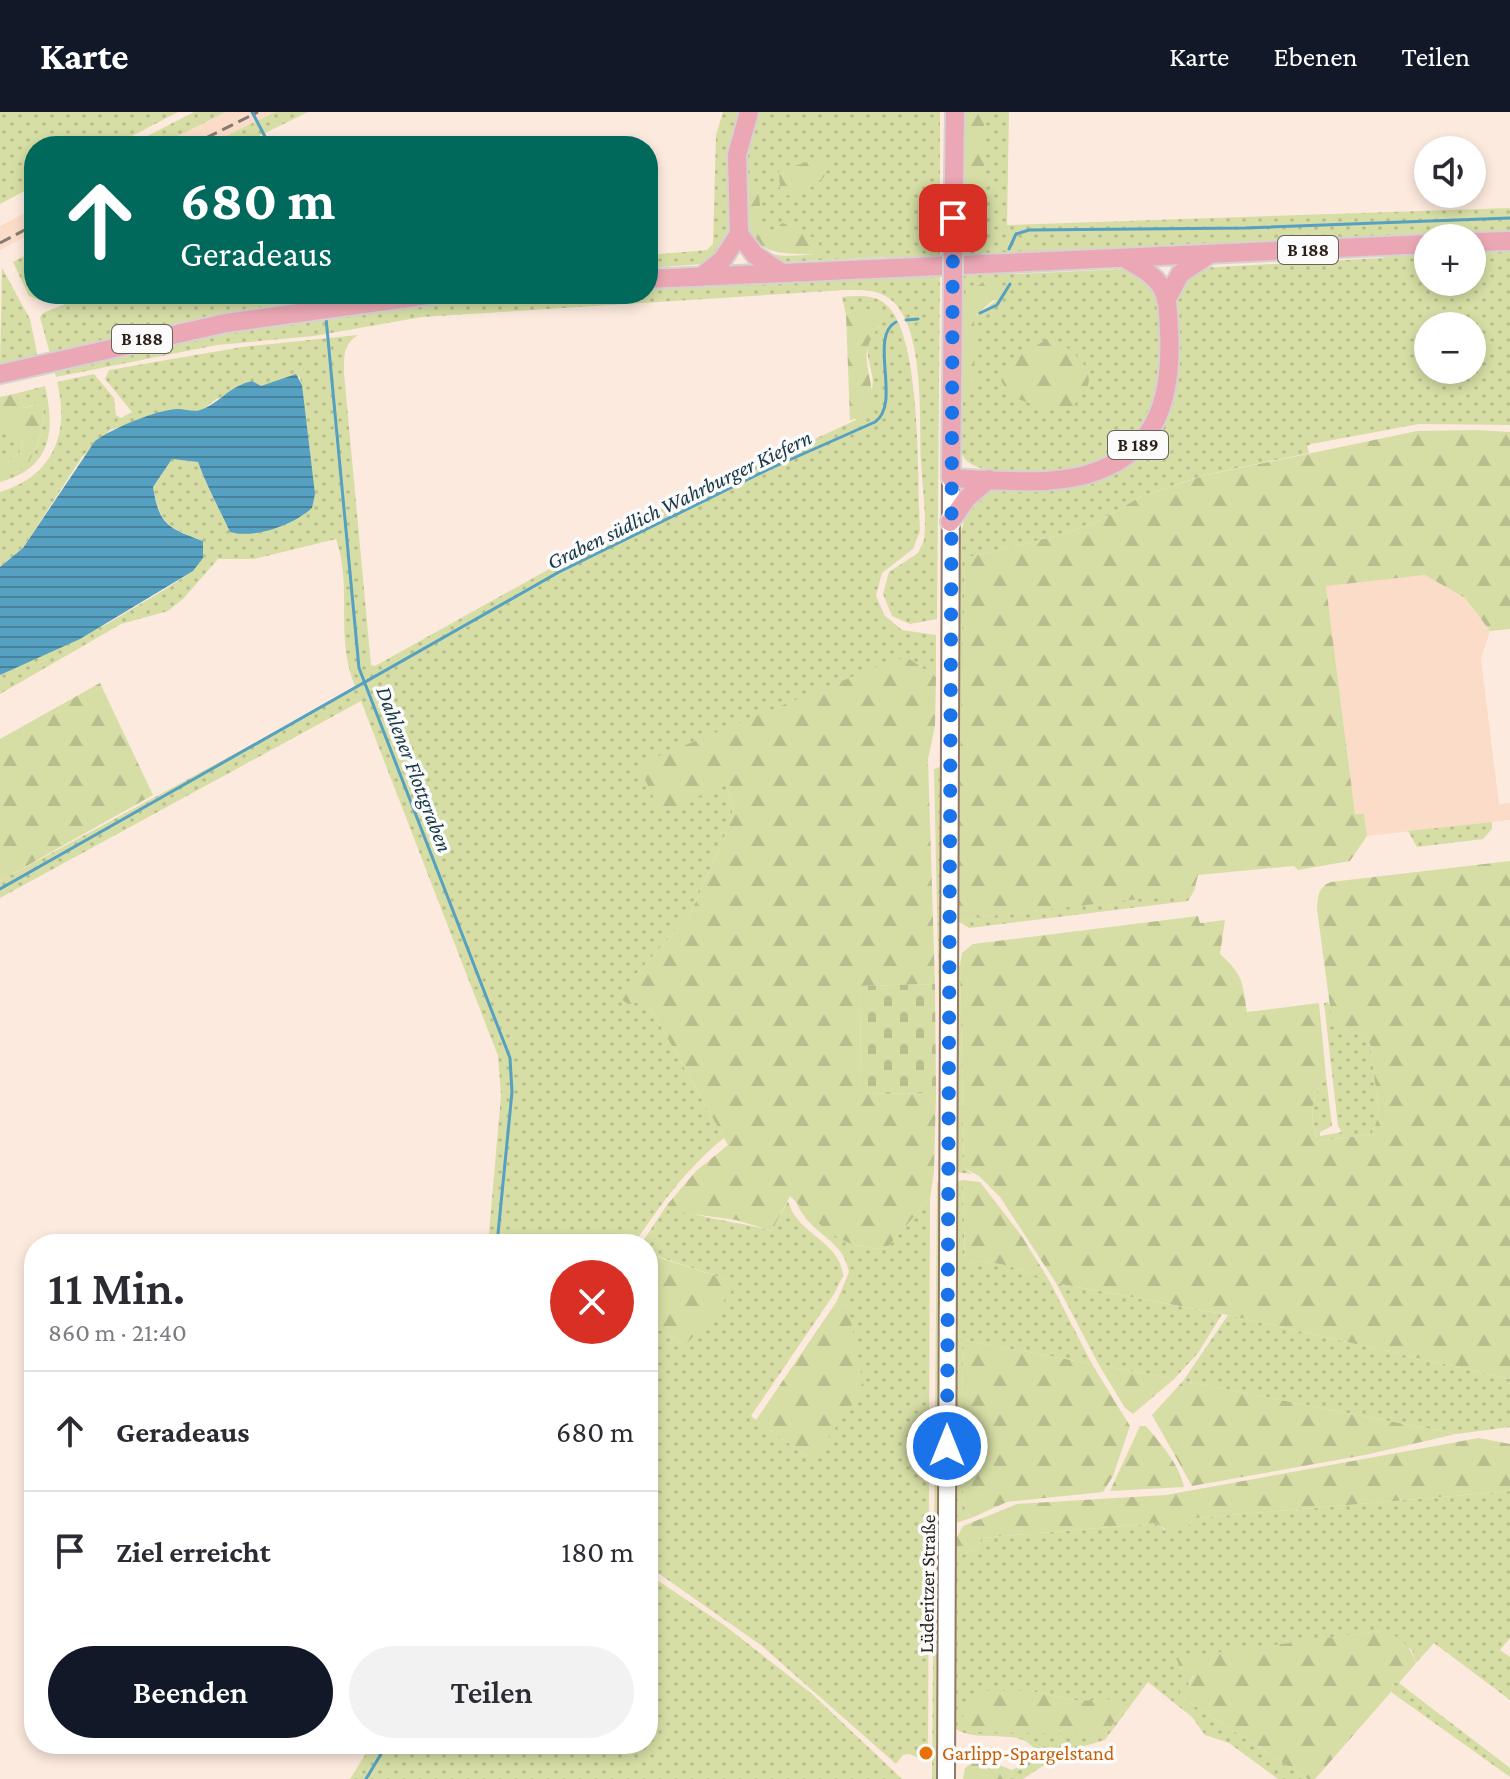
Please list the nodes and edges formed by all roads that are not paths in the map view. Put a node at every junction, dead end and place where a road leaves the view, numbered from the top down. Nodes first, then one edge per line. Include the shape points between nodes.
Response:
1 (749, 112) edge
2 (955, 112) edge
3 (739, 234) junction
4 (1510, 241) edge
5 (1486, 242) edge
6 (1414, 245) edge
7 (1209, 254) junction
8 (1124, 258) junction
9 (782, 273) junction
10 (701, 277) junction
11 (658, 279) edge
12 (1167, 299) junction
13 (347, 304) edge
14 (0, 374) edge
15 (951, 478) junction
16 (989, 479) junction
17 (950, 522) junction
18 (946, 1779) edge

1 - 3 main road via 737,155
2 - 15 main road, bridge
3 - 9 main road via 755,255
3 - 10 main road via 723,259
4 - 5 main road
6 - 7 main road, B 188
7 - 8 main road
7 - 12 main road via 1180,274
8 - 9 main road
8 - 12 main road via 1152,276
9 - 10 main road
10 - 11 main road
12 - 16 main road, B 189 via 1168,389 1159,416 1138,445 1111,465 1081,476
13 - 14 main road, B 188 via 136,340
15 - 16 main road, B 189
15 - 17 main road, Lüderitzer Straße
16 - 17 main road
17 - 18 main road, Lüderitzer Straße

